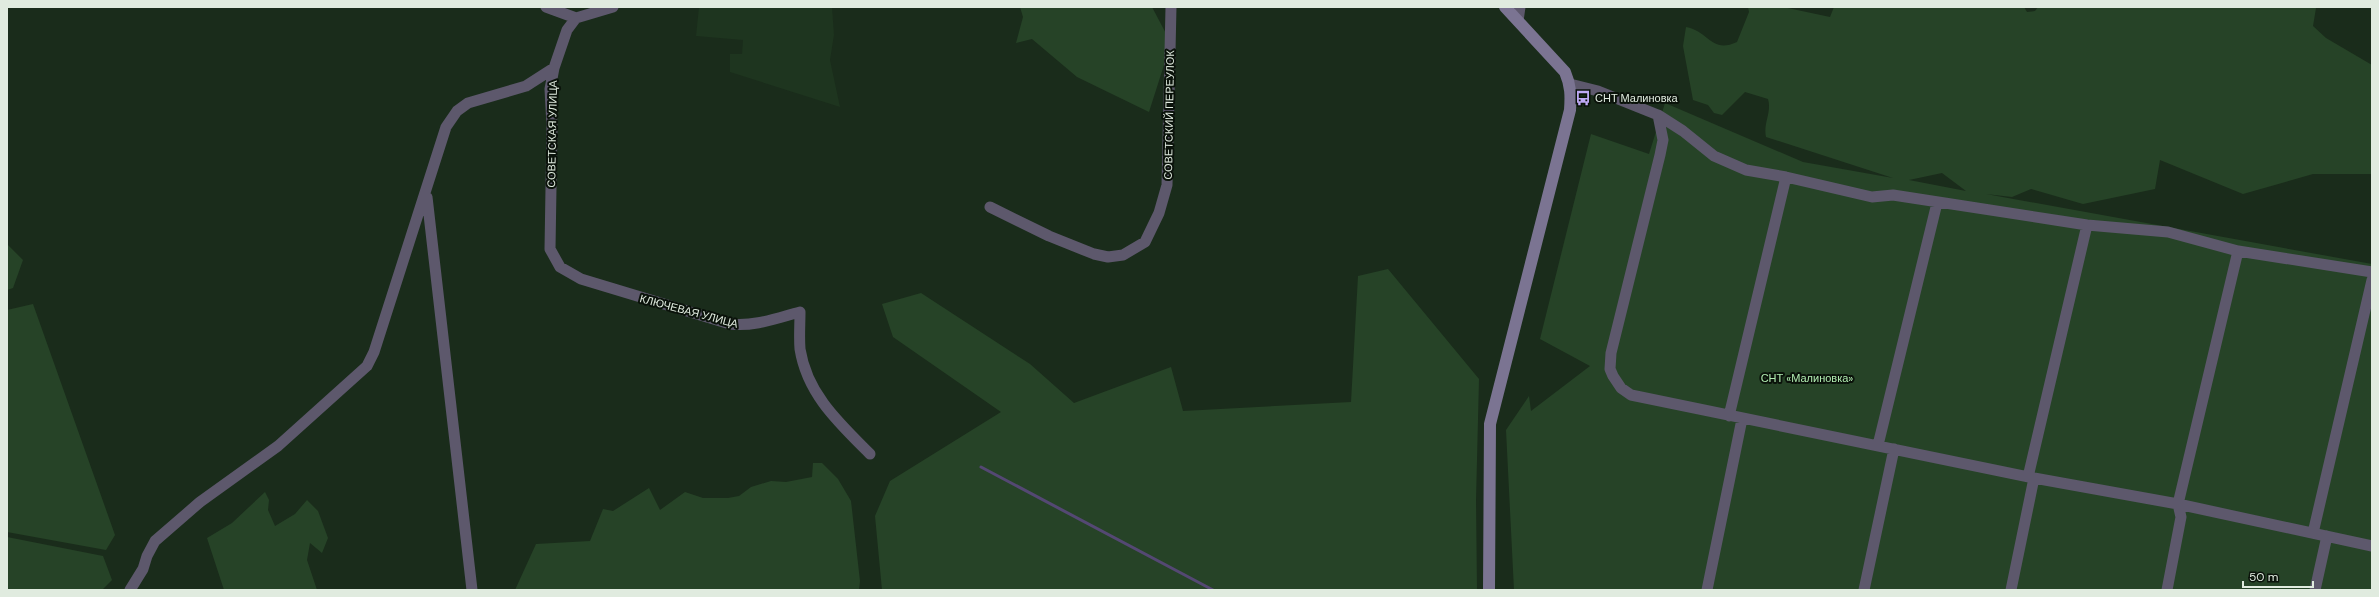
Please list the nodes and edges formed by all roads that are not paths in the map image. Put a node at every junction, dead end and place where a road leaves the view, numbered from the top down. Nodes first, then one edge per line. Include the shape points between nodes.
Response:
1 (546, 7) edge
2 (613, 7) edge
3 (1171, 7) edge
4 (1505, 7) edge
5 (1520, 7) edge
6 (576, 18) junction
7 (1518, 20) junction
8 (554, 68) junction
9 (1570, 84) junction
10 (1658, 116) junction
11 (1786, 177) junction
12 (426, 194) junction
13 (1937, 203) junction
14 (990, 207) dead end
15 (2087, 225) junction
16 (2238, 251) junction
17 (560, 267) joint
18 (2372, 272) edge
19 (2372, 280) edge
20 (1728, 416) junction
21 (1742, 419) junction
22 (1878, 445) junction
23 (1894, 449) junction
24 (870, 454) dead end
25 (2031, 478) junction
26 (2178, 504) junction
27 (2314, 533) junction
28 (2326, 536) junction
29 (2372, 546) edge
30 (130, 590) edge
31 (472, 590) edge
32 (1489, 590) edge
33 (1707, 590) edge
34 (1864, 590) edge
35 (2011, 590) edge
36 (2167, 590) edge
37 (2315, 590) edge

1 - 6 street
2 - 6 street
3 - 14 street, СОВЕТСКИЙ ПЕРЕУЛОК via 1167,185 1159,213 1145,242 1123,255 1108,257 1048,236
4 - 7 street
5 - 7 street
6 - 8 street, СОВЕТСКАЯ УЛИЦА via 567,30
7 - 9 street via 1557,62
8 - 12 street via 526,86 468,103 457,111 446,127
8 - 17 street, СОВЕТСКАЯ УЛИЦА via 550,89 550,249
9 - 10 street via 1598,91
9 - 32 street via 1570,110 1490,424
10 - 11 street via 1683,131 1714,156 1746,170
10 - 20 street via 1662,140 1660,155 1617,326 1610,369 1621,388 1631,395
11 - 13 street via 1872,197 1893,195
11 - 20 street
12 - 30 street via 374,352 367,366 278,446 200,502 155,541 143,569
12 - 31 street
13 - 15 street
13 - 22 street
15 - 16 street via 2168,232
15 - 25 street
16 - 18 street
16 - 26 street
17 - 24 street, КЛЮЧЕВАЯ УЛИЦА via 581,279 730,324 743,326 762,323 800,312 800,348 810,383 823,404
19 - 27 street
20 - 21 street
21 - 22 street
21 - 33 street
22 - 23 street
23 - 25 street
23 - 34 street
25 - 26 street
25 - 35 street
26 - 27 street
26 - 36 street via 2181,517
27 - 28 street
28 - 29 street
28 - 37 street

